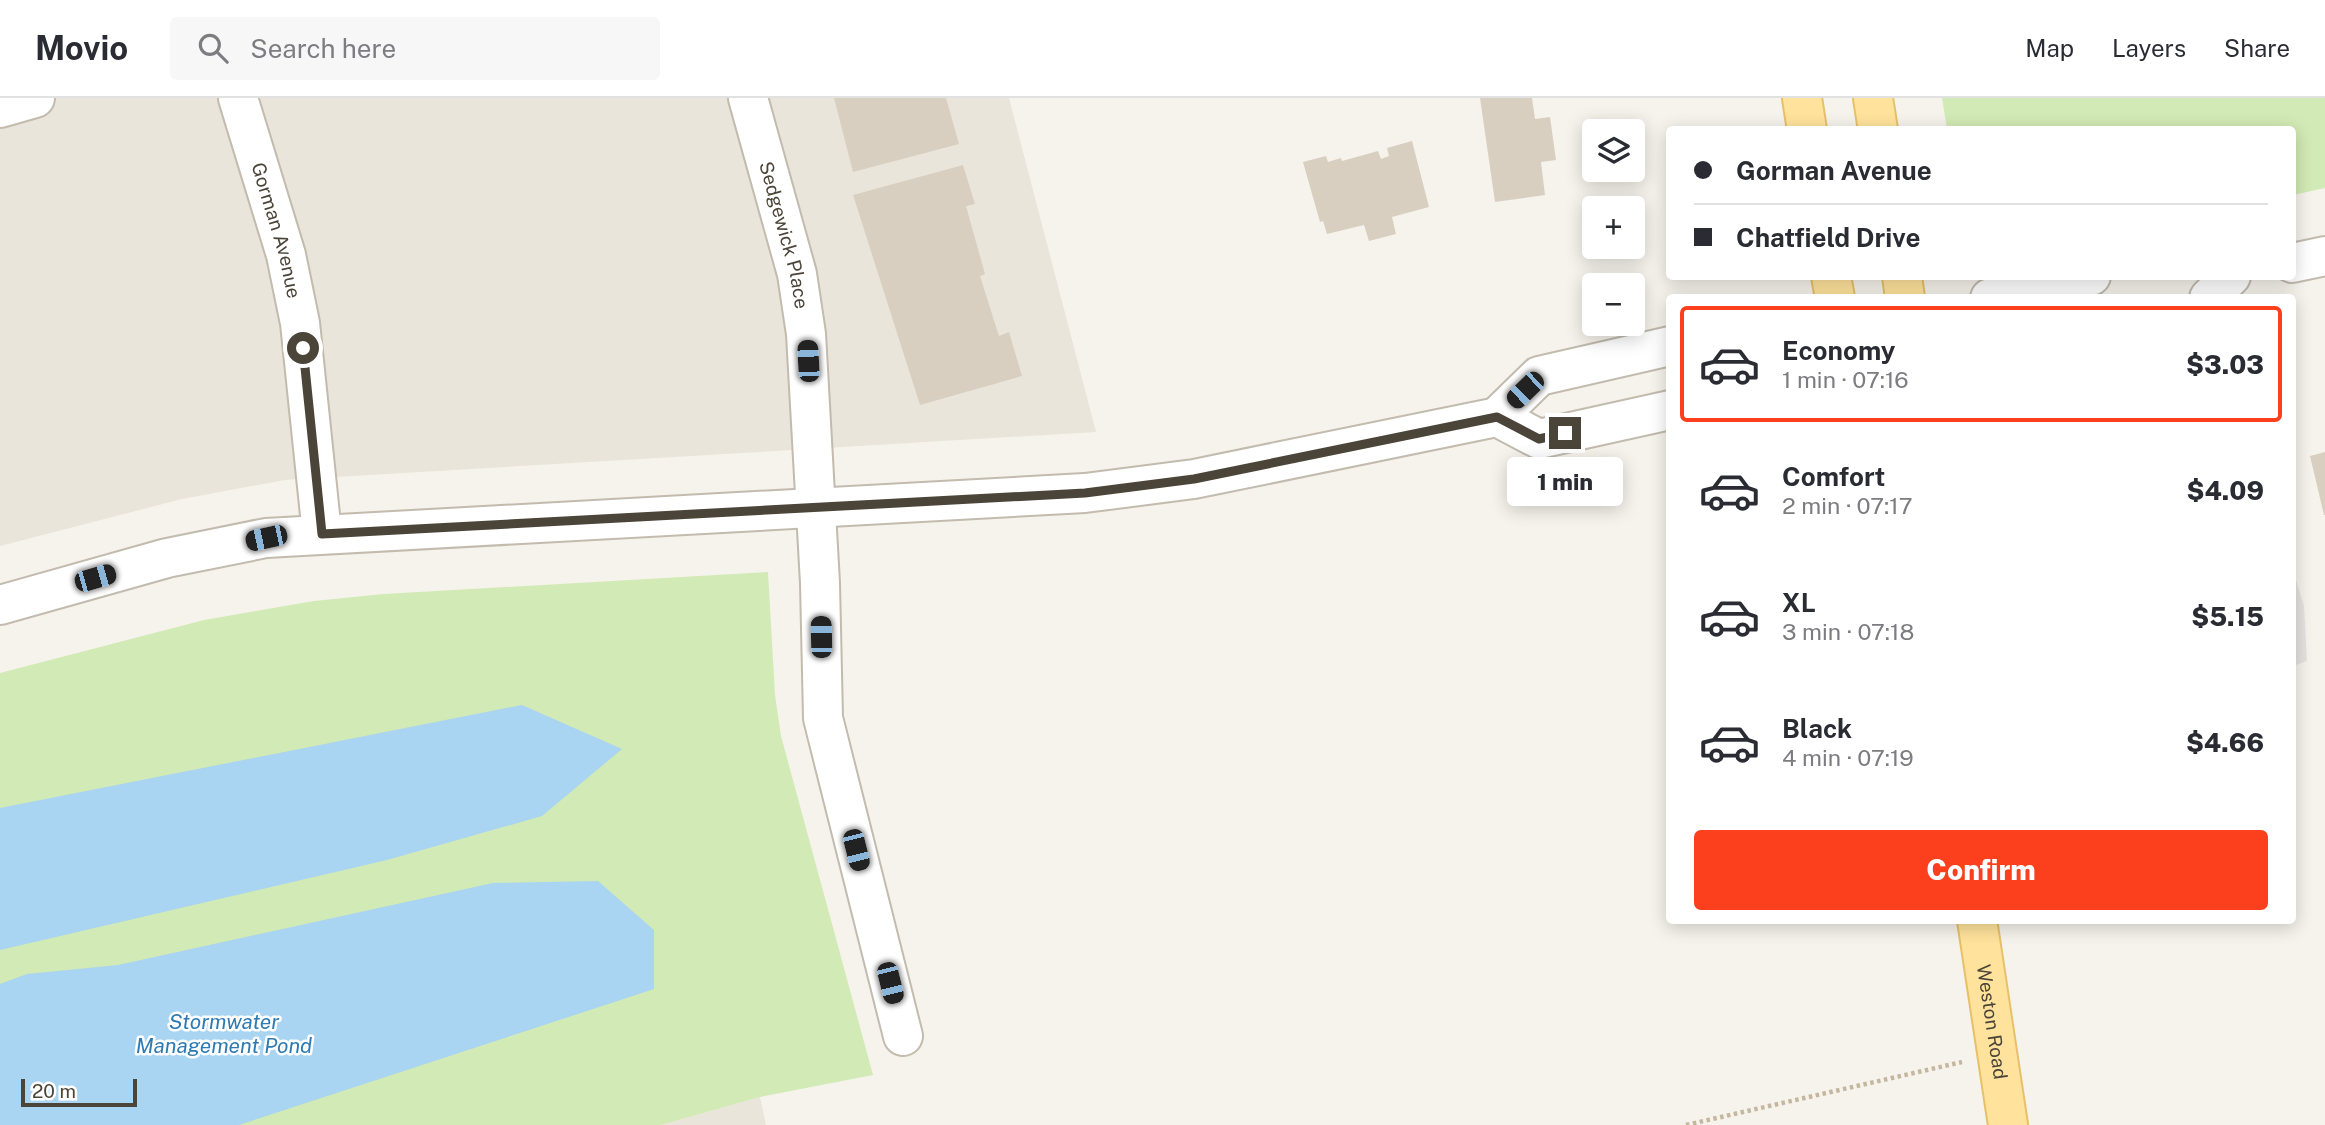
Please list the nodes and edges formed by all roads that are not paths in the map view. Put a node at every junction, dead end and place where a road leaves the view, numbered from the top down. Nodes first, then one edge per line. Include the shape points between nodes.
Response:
1 (35, 98) edge
2 (238, 98) edge
3 (748, 98) edge
4 (1802, 98) edge
5 (1873, 98) edge
6 (0, 108) edge
7 (1806, 126) edge
8 (1877, 126) edge
9 (2325, 256) edge
10 (2296, 262) edge
11 (2073, 280) edge
12 (2227, 280) edge
13 (2008, 294) edge
14 (2213, 294) edge
15 (1666, 347) edge
16 (1666, 411) edge
17 (1497, 417) junction
18 (816, 509) junction
19 (322, 534) junction
20 (0, 605) edge
21 (1978, 924) edge
22 (903, 1036) dead end
23 (2008, 1125) edge

1 - 6 street
2 - 19 street, Gorman Avenue via 286,255 300,323
3 - 18 street, Sedgewick Place via 797,274 806,334
4 - 7 main road
5 - 8 main road
9 - 10 street
11 - 13 street
12 - 14 street
15 - 17 street via 1539,376
16 - 17 street via 1539,439
17 - 18 street via 1194,479 1085,493
18 - 19 street
18 - 22 street, Sedgewick Place via 823,718
19 - 20 street via 266,538 167,558
21 - 23 main road, Weston Road

